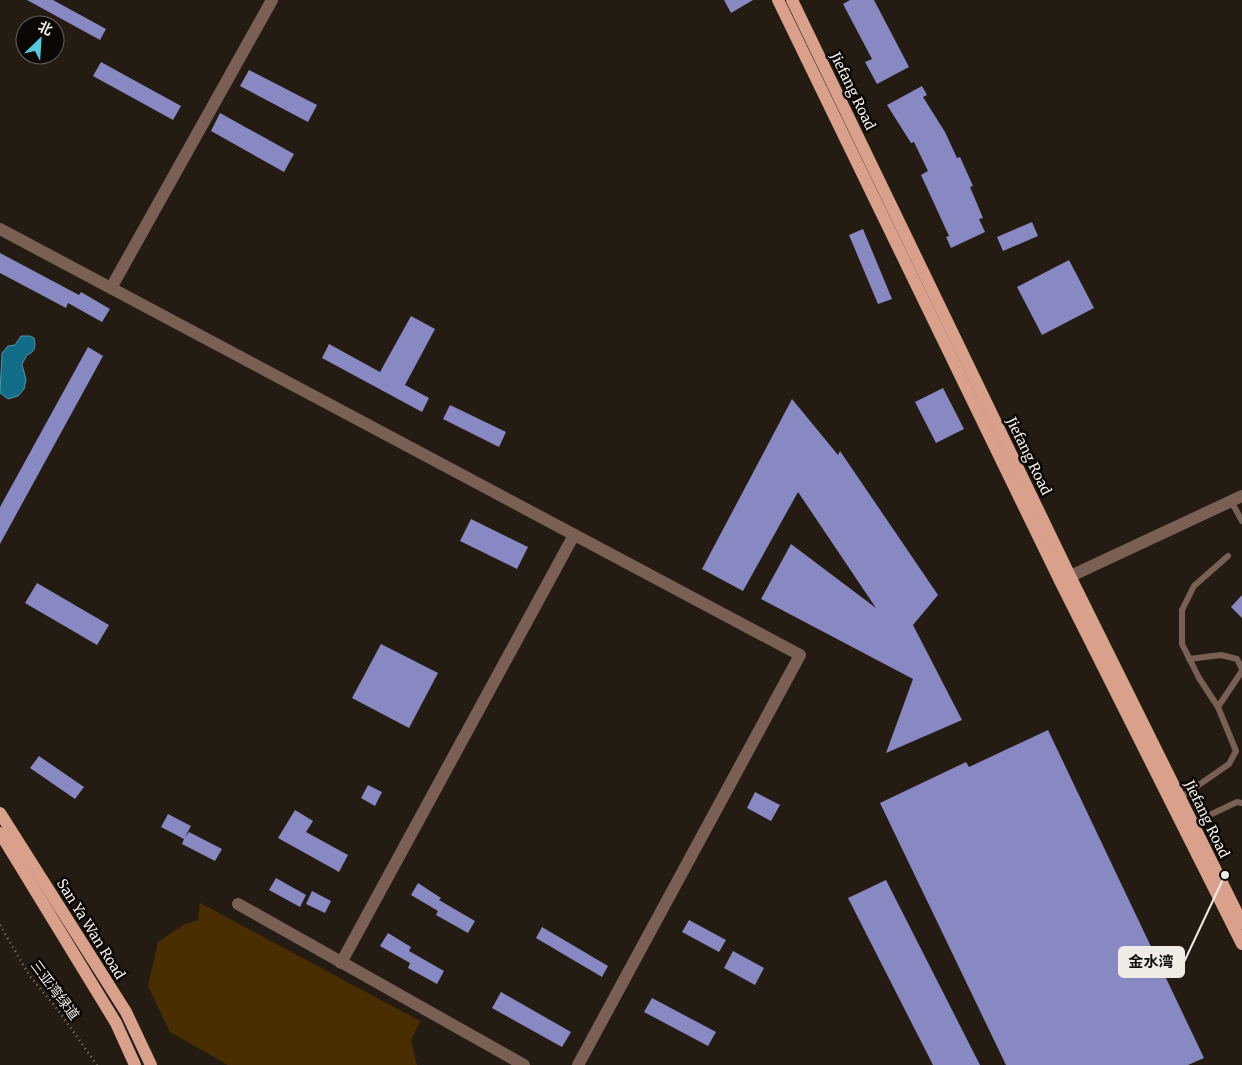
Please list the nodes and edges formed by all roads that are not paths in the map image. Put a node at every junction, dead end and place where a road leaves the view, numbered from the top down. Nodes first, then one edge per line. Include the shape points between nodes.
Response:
1 (272, 0) edge
2 (778, 0) edge
3 (792, 0) edge
4 (0, 229) edge
5 (111, 288) junction
6 (1237, 499) edge
7 (1242, 521) edge
8 (574, 535) junction
9 (1228, 556) dead end
10 (1065, 579) junction
11 (1189, 659) junction
12 (1242, 670) edge
13 (1218, 707) junction
14 (1180, 798) junction
15 (1242, 803) edge
16 (0, 813) edge
17 (1192, 823) junction
18 (0, 833) edge
19 (238, 904) dead end
20 (1242, 923) edge
21 (1242, 944) edge
22 (342, 963) junction
23 (135, 1065) edge
24 (150, 1065) edge
25 (524, 1065) edge
26 (578, 1065) edge

1 - 5 street
2 - 10 main road
3 - 10 main road, Jiefang Road
4 - 5 street
5 - 8 street
6 - 7 lane
6 - 10 street
8 - 22 street
8 - 26 street via 800,655
9 - 11 lane via 1194,586 1182,610 1182,644
10 - 14 main road, Jiefang Road
10 - 21 main road
11 - 12 lane via 1221,655 1237,658
11 - 13 lane
12 - 13 lane
13 - 14 lane via 1236,751 1229,764
14 - 17 main road, Jiefang Road
15 - 17 lane
16 - 24 main road, San Ya Wan Road via 126,1012
17 - 20 main road, Jiefang Road
18 - 23 main road, San Ya Wan Road via 116,1023
19 - 22 street
22 - 25 street

